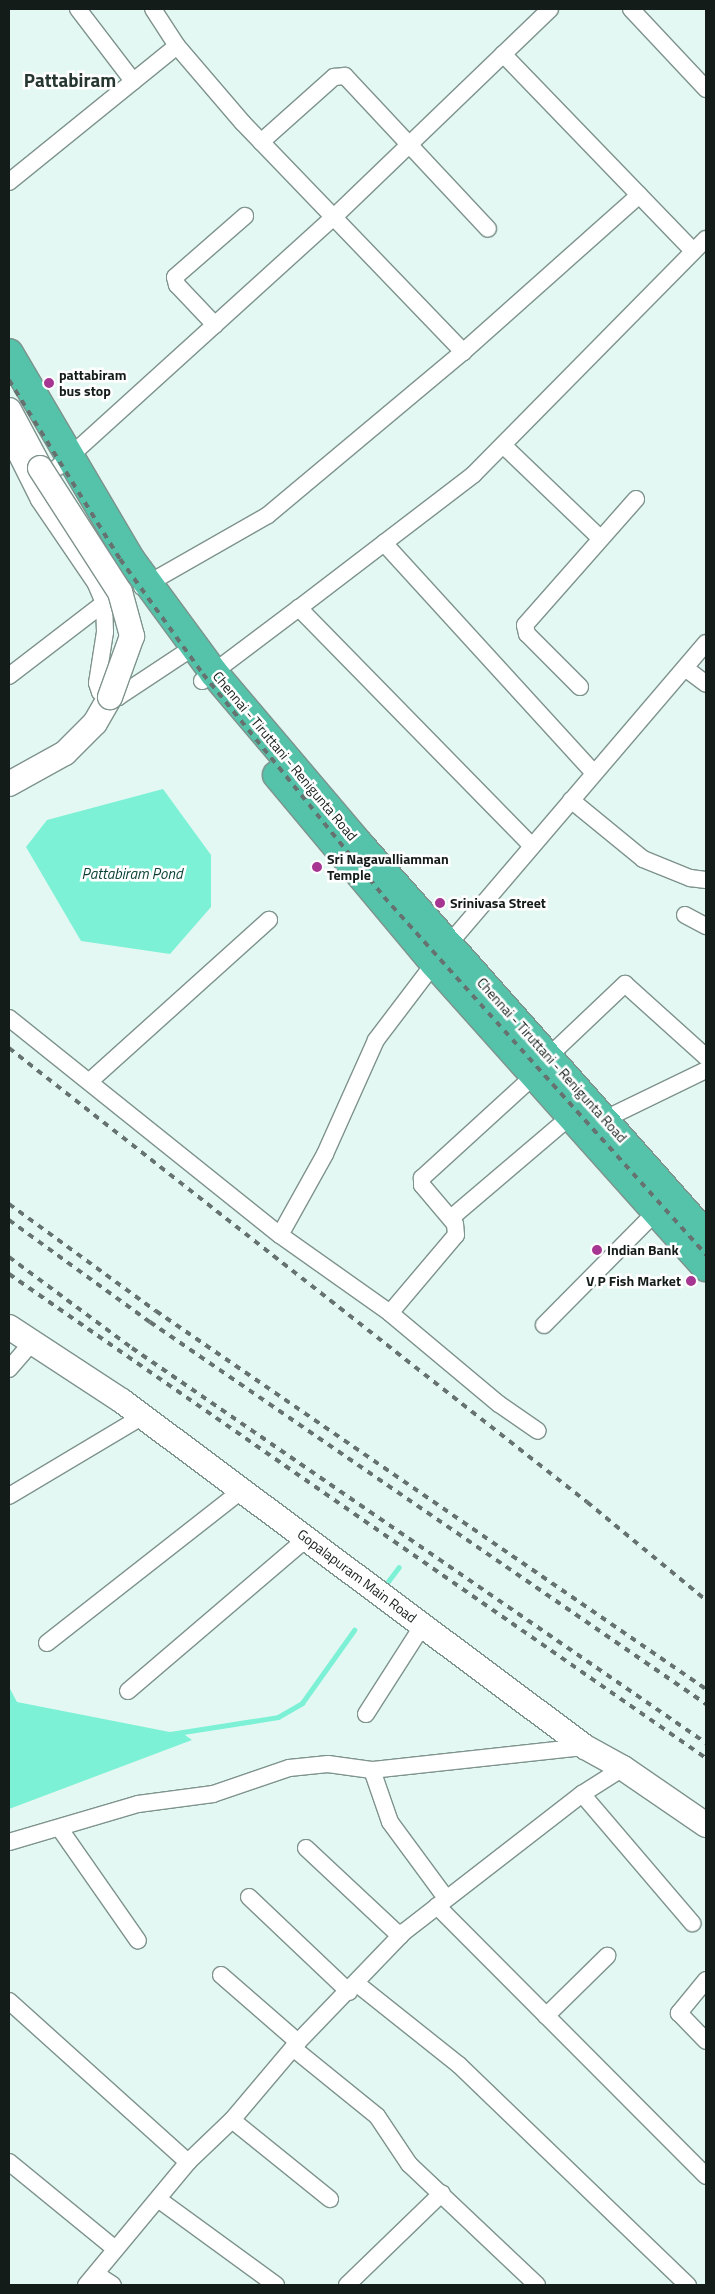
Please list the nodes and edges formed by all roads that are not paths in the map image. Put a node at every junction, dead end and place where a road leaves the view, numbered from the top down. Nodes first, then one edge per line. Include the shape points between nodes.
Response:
1 (78, 9) edge
2 (153, 9) edge
3 (550, 9) edge
4 (631, 9) edge
5 (177, 46) junction
6 (503, 54) junction
7 (133, 81) junction
8 (706, 89) edge
9 (262, 142) junction
10 (407, 146) junction
11 (9, 180) edge
12 (639, 195) junction
13 (245, 216) dead end
14 (333, 218) junction
15 (488, 229) dead end
16 (706, 239) edge
17 (693, 251) junction
18 (215, 325) junction
19 (463, 352) junction
20 (9, 354) edge
21 (9, 389) edge
22 (9, 410) edge
23 (9, 440) edge
24 (503, 445) junction
25 (57, 465) junction
26 (636, 499) dead end
27 (600, 538) junction
28 (384, 543) junction
29 (143, 587) junction
30 (104, 603) junction
31 (299, 608) junction
32 (706, 643) edge
33 (189, 651) junction
34 (685, 668) junction
35 (9, 676) edge
36 (208, 677) junction
37 (706, 684) edge
38 (580, 687) dead end
39 (594, 773) junction
40 (9, 784) edge
41 (571, 800) junction
42 (531, 845) junction
43 (706, 880) edge
44 (685, 915) dead end
45 (269, 920) dead end
46 (706, 926) edge
47 (441, 954) junction
48 (9, 1018) edge
49 (706, 1057) edge
50 (543, 1065) junction
51 (706, 1070) edge
52 (90, 1081) junction
53 (572, 1115) junction
54 (605, 1119) junction
55 (657, 1211) junction
56 (451, 1218) junction
57 (280, 1235) junction
58 (706, 1235) edge
59 (706, 1267) edge
60 (390, 1313) junction
61 (544, 1325) dead end
62 (9, 1327) edge
63 (33, 1341) junction
64 (9, 1369) edge
65 (140, 1418) junction
66 (538, 1431) dead end
67 (241, 1490) junction
68 (9, 1496) edge
69 (307, 1538) junction
70 (422, 1625) junction
71 (47, 1643) dead end
72 (128, 1691) dead end
73 (366, 1714) dead end
74 (585, 1747) junction
75 (623, 1768) junction
76 (372, 1770) junction
77 (582, 1794) junction
78 (706, 1825) edge
79 (60, 1829) junction
80 (9, 1842) edge
81 (306, 1848) dead end
82 (249, 1897) dead end
83 (441, 1902) junction
84 (692, 1923) dead end
85 (400, 1936) junction
86 (138, 1941) dead end
87 (607, 1956) dead end
88 (221, 1975) dead end
89 (706, 1980) edge
90 (353, 1987) junction
91 (9, 2001) edge
92 (546, 2016) junction
93 (706, 2041) edge
94 (295, 2045) junction
95 (232, 2120) junction
96 (9, 2162) edge
97 (188, 2162) junction
98 (706, 2176) edge
99 (442, 2193) junction
100 (158, 2199) junction
101 (330, 2199) dead end
102 (114, 2248) junction
103 (91, 2280) edge
104 (113, 2285) edge
105 (276, 2285) edge
106 (347, 2285) edge
107 (537, 2285) edge
108 (688, 2285) edge

1 - 7 street
2 - 5 street
3 - 6 street
4 - 8 street
5 - 7 street
5 - 9 street
6 - 10 street
6 - 12 street
7 - 11 street
9 - 10 street via 338,75 345,76
9 - 14 street
10 - 14 street
10 - 15 street
12 - 17 street
12 - 19 street
13 - 18 street via 175,277 177,284
14 - 18 street
14 - 19 street
16 - 17 street
17 - 24 street
18 - 25 street
19 - 29 street via 268,515
20 - 25 highway, Chennai - Tiruttani - Renigunta Road
21 - 25 highway, Chennai - Tiruttani - Renigunta Road
22 - 25 street
23 - 30 street via 39,500 96,584
24 - 27 street
24 - 28 street via 474,474
25 - 29 highway, Chennai - Tiruttani - Renigunta Road
25 - 40 street, bridge via 120,592 132,636 110,697 94,723 65,753
26 - 27 street
27 - 38 street via 525,625 527,634
28 - 31 street
28 - 39 street
29 - 33 highway, Chennai - Tiruttani - Renigunta Road
30 - 33 street via 105,632 96,683 105,695 118,697
30 - 35 street
31 - 36 street
31 - 42 street
32 - 34 street
33 - 36 highway, Chennai - Tiruttani - Renigunta Road
34 - 37 street
34 - 39 street
36 - 47 highway, Chennai - Tiruttani - Renigunta Road via 344,858
39 - 41 street
41 - 42 street
41 - 43 street via 643,859 690,878
42 - 47 street
44 - 46 street
45 - 52 street
47 - 50 highway, Chennai - Tiruttani - Renigunta Road
47 - 57 street via 376,1040 325,1154
48 - 52 street
49 - 50 street via 625,984
50 - 53 highway, Chennai - Tiruttani - Renigunta Road
50 - 54 highway, Chennai - Tiruttani - Renigunta Road
50 - 56 street via 422,1178 422,1185
51 - 54 street
52 - 57 street
53 - 55 highway, Chennai - Tiruttani - Renigunta Road
53 - 56 street
54 - 58 highway, Chennai - Tiruttani - Renigunta Road
55 - 59 highway, Chennai - Tiruttani - Renigunta Road
55 - 61 street
56 - 60 street via 457,1229 454,1238
57 - 60 street
60 - 66 street via 499,1404
62 - 63 street, Gopalapuram Main Road
63 - 64 street
63 - 65 street, Gopalapuram Main Road
65 - 67 street, Gopalapuram Main Road
65 - 68 street
67 - 69 street, Gopalapuram Main Road
67 - 71 street
69 - 70 street, Gopalapuram Main Road
69 - 72 street
70 - 73 street
70 - 74 street, Gopalapuram Main Road
74 - 75 street, Gopalapuram Main Road
74 - 76 street
75 - 77 street
75 - 78 street, Gopalapuram Main Road
76 - 79 street via 328,1764 289,1768 213,1794 138,1804
76 - 83 street via 390,1822
77 - 83 street
77 - 84 street
79 - 80 street
79 - 86 street
81 - 85 street
82 - 90 street
83 - 85 street
83 - 92 street
85 - 90 street
87 - 92 street
88 - 94 street
89 - 93 street via 679,2013
90 - 94 street
90 - 108 street via 459,2065
91 - 97 street
92 - 98 street
94 - 95 street
94 - 99 street via 377,2116 408,2164
95 - 97 street
95 - 101 street
96 - 102 street
97 - 100 street
99 - 106 street
99 - 107 street
100 - 102 street
100 - 105 street
102 - 103 street
103 - 104 street

